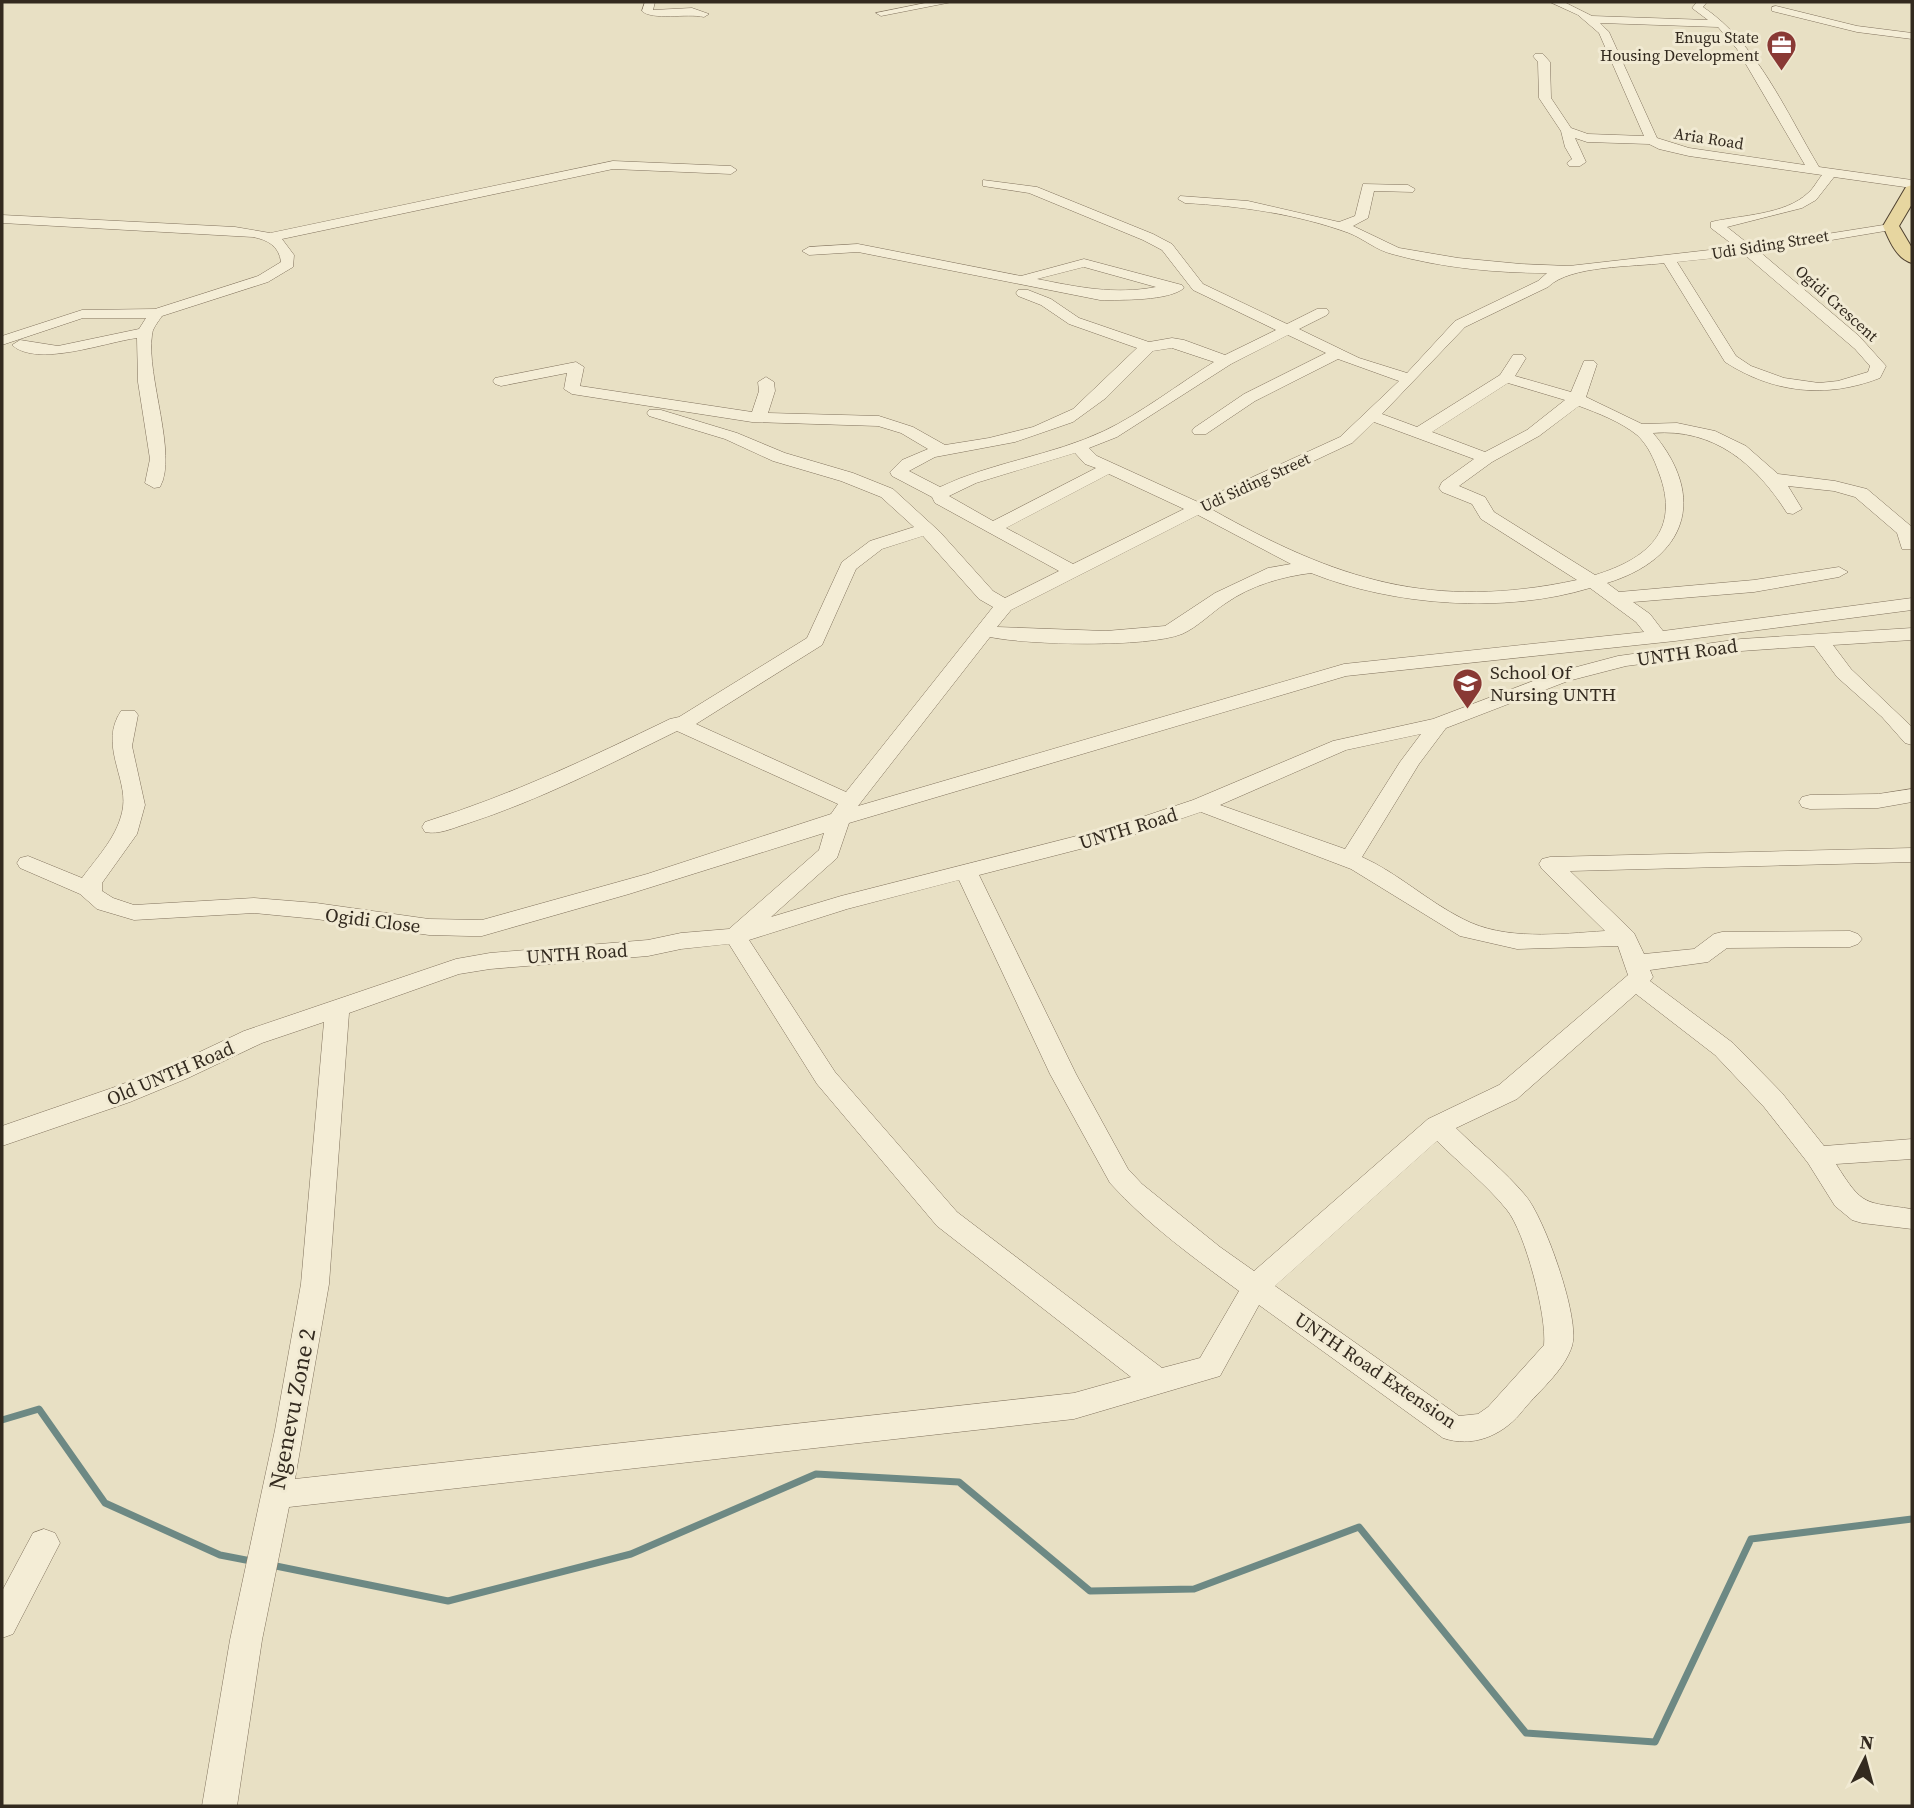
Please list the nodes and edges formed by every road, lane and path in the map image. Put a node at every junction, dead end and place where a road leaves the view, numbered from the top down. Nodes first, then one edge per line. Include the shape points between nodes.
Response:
1 (650, 2) edge
2 (702, 2) edge
3 (947, 2) edge
4 (1555, 2) edge
5 (1702, 2) edge
6 (1776, 9) dead end
7 (681, 13) junction
8 (881, 13) dead end
9 (704, 14) dead end
10 (1591, 19) junction
11 (1721, 24) junction
12 (1912, 36) edge
13 (1539, 56) dead end
14 (1567, 131) junction
15 (1653, 140) junction
16 (1573, 163) dead end
17 (1813, 168) junction
18 (731, 170) dead end
19 (1833, 171) junction
20 (988, 183) dead end
21 (1408, 189) dead end
22 (1911, 192) edge
23 (1185, 199) dead end
24 (2, 219) edge
25 (1340, 226) junction
26 (1891, 226) junction
27 (270, 237) junction
28 (1750, 250) junction
29 (809, 251) dead end
30 (1668, 258) junction
31 (1912, 258) edge
32 (1574, 269) junction
33 (1194, 285) junction
34 (1023, 286) junction
35 (1177, 288) junction
36 (1322, 312) dead end
37 (156, 313) junction
38 (1290, 330) junction
39 (144, 333) junction
40 (2, 341) edge
41 (20, 345) dead end
42 (1148, 347) junction
43 (1339, 353) junction
44 (1518, 358) dead end
45 (1226, 361) junction
46 (1589, 364) dead end
47 (1506, 377) junction
48 (1410, 379) junction
49 (501, 381) dead end
50 (766, 382) dead end
51 (1577, 399) junction
52 (655, 413) dead end
53 (1372, 415) junction
54 (759, 417) junction
55 (1640, 429) junction
56 (1199, 431) dead end
57 (1421, 432) junction
58 (1078, 447) junction
59 (940, 449) junction
60 (1486, 458) junction
61 (1109, 468) junction
62 (1773, 479) junction
63 (917, 480) junction
64 (154, 483) dead end
65 (887, 493) junction
66 (940, 494) junction
67 (1199, 508) junction
68 (1793, 509) dead end
69 (994, 527) junction
70 (926, 529) junction
71 (1908, 545) dead end
72 (1312, 566) junction
73 (1072, 571) junction
74 (1839, 572) dead end
75 (1595, 583) junction
76 (1616, 598) junction
77 (1912, 604) edge
78 (1004, 606) junction
79 (984, 630) junction
80 (1912, 634) edge
81 (1657, 636) junction
82 (1818, 638) junction
83 (128, 715) dead end
84 (1439, 724) junction
85 (681, 725) junction
86 (1912, 738) edge
87 (1912, 796) edge
88 (1810, 802) dead end
89 (1201, 805) junction
90 (844, 811) junction
91 (433, 827) dead end
92 (1912, 855) edge
93 (1349, 860) junction
94 (28, 863) dead end
95 (966, 872) junction
96 (90, 890) junction
97 (735, 936) junction
98 (1626, 939) junction
99 (1850, 939) dead end
100 (1637, 973) junction
101 (337, 1007) junction
102 (1437, 1126) junction
103 (2, 1136) edge
104 (1912, 1149) edge
105 (1817, 1156) junction
106 (1912, 1219) edge
107 (1256, 1286) junction
108 (1158, 1382) junction
109 (276, 1495) junction
110 (44, 1543) dead end
111 (2, 1623) edge
112 (219, 1806) edge

1 - 7 street via 648,12
2 - 7 street
3 - 8 street
4 - 10 street, Aria Road
5 - 11 street via 1697,8
6 - 12 street via 1857,29
7 - 9 street
10 - 11 street
10 - 15 street, Aria Road via 1604,32
11 - 17 street via 1742,48
13 - 14 street via 1544,62 1545,98
14 - 15 street via 1587,138
14 - 16 street via 1580,162
15 - 17 street, Aria Road via 1689,152
17 - 19 street, Aria Road
18 - 27 street via 613,165
19 - 22 street, Aria Road
19 - 28 street via 1810,199 1716,225
20 - 33 street via 1032,190 1161,243
21 - 25 street via 1368,187 1361,218
22 - 26 main road
23 - 25 street via 1227,200
24 - 27 street via 235,231
25 - 32 street via 1368,235 1391,250 1480,267
26 - 28 street, Udi Siding Street
26 - 31 main road
27 - 37 street via 288,254 283,270
28 - 30 street, Udi Siding Street
28 - 30 street, Ogidi Crescent via 1872,358 1878,366 1874,375 1847,385 1806,387 1739,366 1730,359
29 - 34 street via 858,248
30 - 32 street, Udi Siding Street
32 - 48 street, Udi Siding Street via 1460,324
33 - 35 street
33 - 38 street
34 - 35 street via 1113,297
34 - 35 street via 1084,263
34 - 42 street via 1074,321
36 - 38 street
37 - 39 street
37 - 40 street via 86,313
38 - 43 street
38 - 45 street
39 - 41 street via 58,351
39 - 64 street via 158,459
42 - 45 street via 1184,345
42 - 59 street via 1102,394 1068,418 1006,439
43 - 48 street
43 - 56 street via 1264,388
44 - 47 street
45 - 58 street via 1111,434
46 - 51 street
47 - 51 street
47 - 57 street
48 - 53 street, Udi Siding Street
49 - 54 street via 576,367 572,389
50 - 54 street
51 - 55 street
51 - 60 street via 1533,433
52 - 65 street
53 - 57 street
53 - 67 street, Udi Siding Street via 1346,440
54 - 59 street via 879,421 908,430
55 - 62 street via 1670,426 1704,432 1734,444
55 - 75 street via 1669,476 1674,520 1667,539 1654,553
57 - 60 street
58 - 61 street
58 - 66 street via 970,479
59 - 63 street via 898,472
60 - 75 street via 1448,488 1479,501 1487,515
61 - 67 street
61 - 69 street
62 - 68 street
62 - 71 street via 1861,493 1906,531
63 - 65 street
63 - 66 street
65 - 70 street
66 - 69 street via 941,499
67 - 72 street
67 - 73 street, Udi Siding Street
69 - 73 street
70 - 78 street via 986,595
70 - 85 street via 876,545 848,566 815,640
72 - 75 street via 1353,582 1419,595 1509,596
72 - 79 street via 1274,572 1166,632 1106,637 1009,635
73 - 78 street, Udi Siding Street
74 - 76 street via 1754,586
75 - 76 street
76 - 81 street via 1643,618
77 - 81 street, Ogidi Close
78 - 79 street, Udi Siding Street
79 - 90 street, Udi Siding Street
80 - 82 street, UNTH Road
81 - 90 street, Ogidi Close via 1344,670
82 - 84 street, UNTH Road via 1625,660 1560,677
82 - 86 street via 1844,673
83 - 96 street via 122,746 134,805 125,834
84 - 89 street, UNTH Road via 1340,745
84 - 93 street
85 - 90 street
85 - 91 street via 671,724 499,807
87 - 88 street
89 - 93 street
89 - 95 street, UNTH Road
90 - 96 street, Ogidi Close via 805,834 482,928 455,930 334,913 232,906 119,912 103,905
90 - 97 street, Udi Siding Street via 829,853
92 - 98 street via 1550,864
93 - 98 street via 1481,935 1526,941
94 - 96 street, Ogidi Close
95 - 97 street, UNTH Road via 841,902
95 - 107 street, UNTH Road Extension via 1063,1074 1119,1176 1210,1255
97 - 101 street, UNTH Road via 456,967
97 - 108 street via 826,1078 947,1219
98 - 100 street
99 - 100 street via 1722,940 1700,956
100 - 102 street via 1508,1092
100 - 105 street via 1724,1049 1773,1100
101 - 103 street, Old UNTH Road via 253,1037 121,1095
101 - 109 street, Ngenevu Zone 2 via 315,1284
102 - 107 street
102 - 107 street, UNTH Road Extension via 1527,1218 1558,1314 1558,1347 1492,1424 1454,1429
104 - 105 street
105 - 106 street via 1844,1199 1862,1213
107 - 108 street via 1210,1367
108 - 109 street via 1074,1406
109 - 112 street, Ngenevu Zone 2
110 - 111 street

